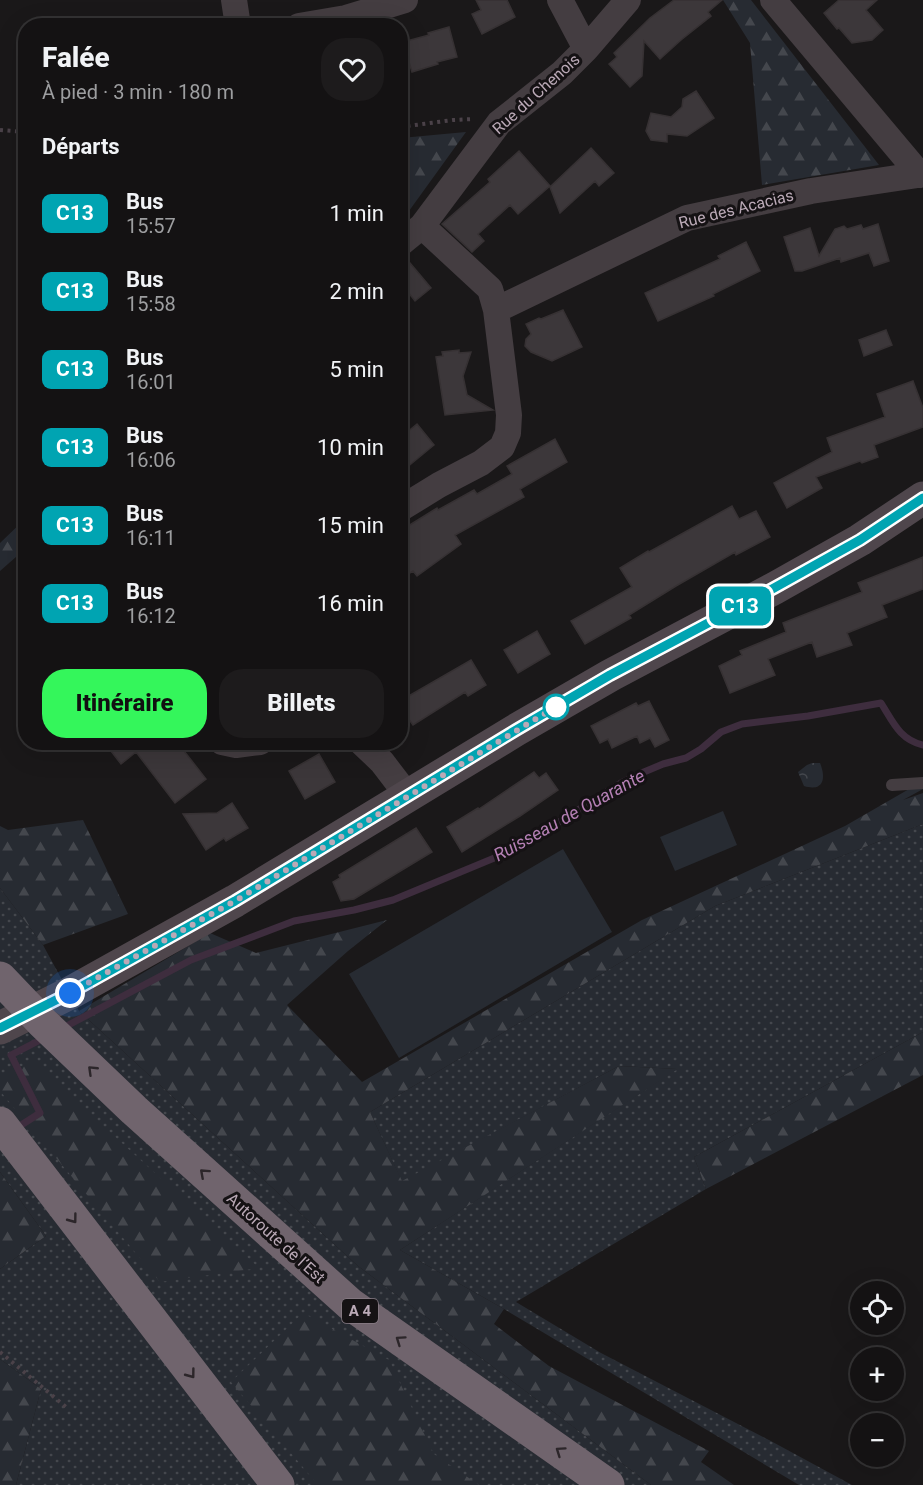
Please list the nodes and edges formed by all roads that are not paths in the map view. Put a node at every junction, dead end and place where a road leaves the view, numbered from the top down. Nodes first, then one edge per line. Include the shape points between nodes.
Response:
1 (234, 0) edge
2 (405, 0) edge
3 (560, 0) edge
4 (628, 0) edge
5 (772, 0) edge
6 (237, 18) edge
7 (346, 18) edge
8 (586, 49) junction
9 (921, 175) edge
10 (422, 226) junction
11 (408, 237) edge
12 (496, 310) junction
13 (923, 498) edge
14 (408, 504) edge
15 (369, 750) edge
16 (923, 783) edge
17 (892, 785) dead end
18 (408, 796) junction
19 (0, 978) edge
20 (0, 1028) edge
21 (0, 1123) edge
22 (278, 1485) edge
23 (608, 1485) edge

1 - 6 street
2 - 7 street
3 - 8 street
4 - 8 street, Rue du Chenois
5 - 9 street
8 - 10 street, Rue du Chenois via 498,123
9 - 12 street, Rue des Acacias via 811,191 687,218
10 - 11 street, Rue du Chenois
10 - 12 street via 489,289
12 - 14 street via 509,415 502,447
13 - 18 main road via 860,540 610,675
15 - 18 street
16 - 17 lane
18 - 20 main road via 235,901
23 -> 19 highway, Autoroute de l’Est / A 4 via 350,1304 134,1110
21 -> 22 highway

